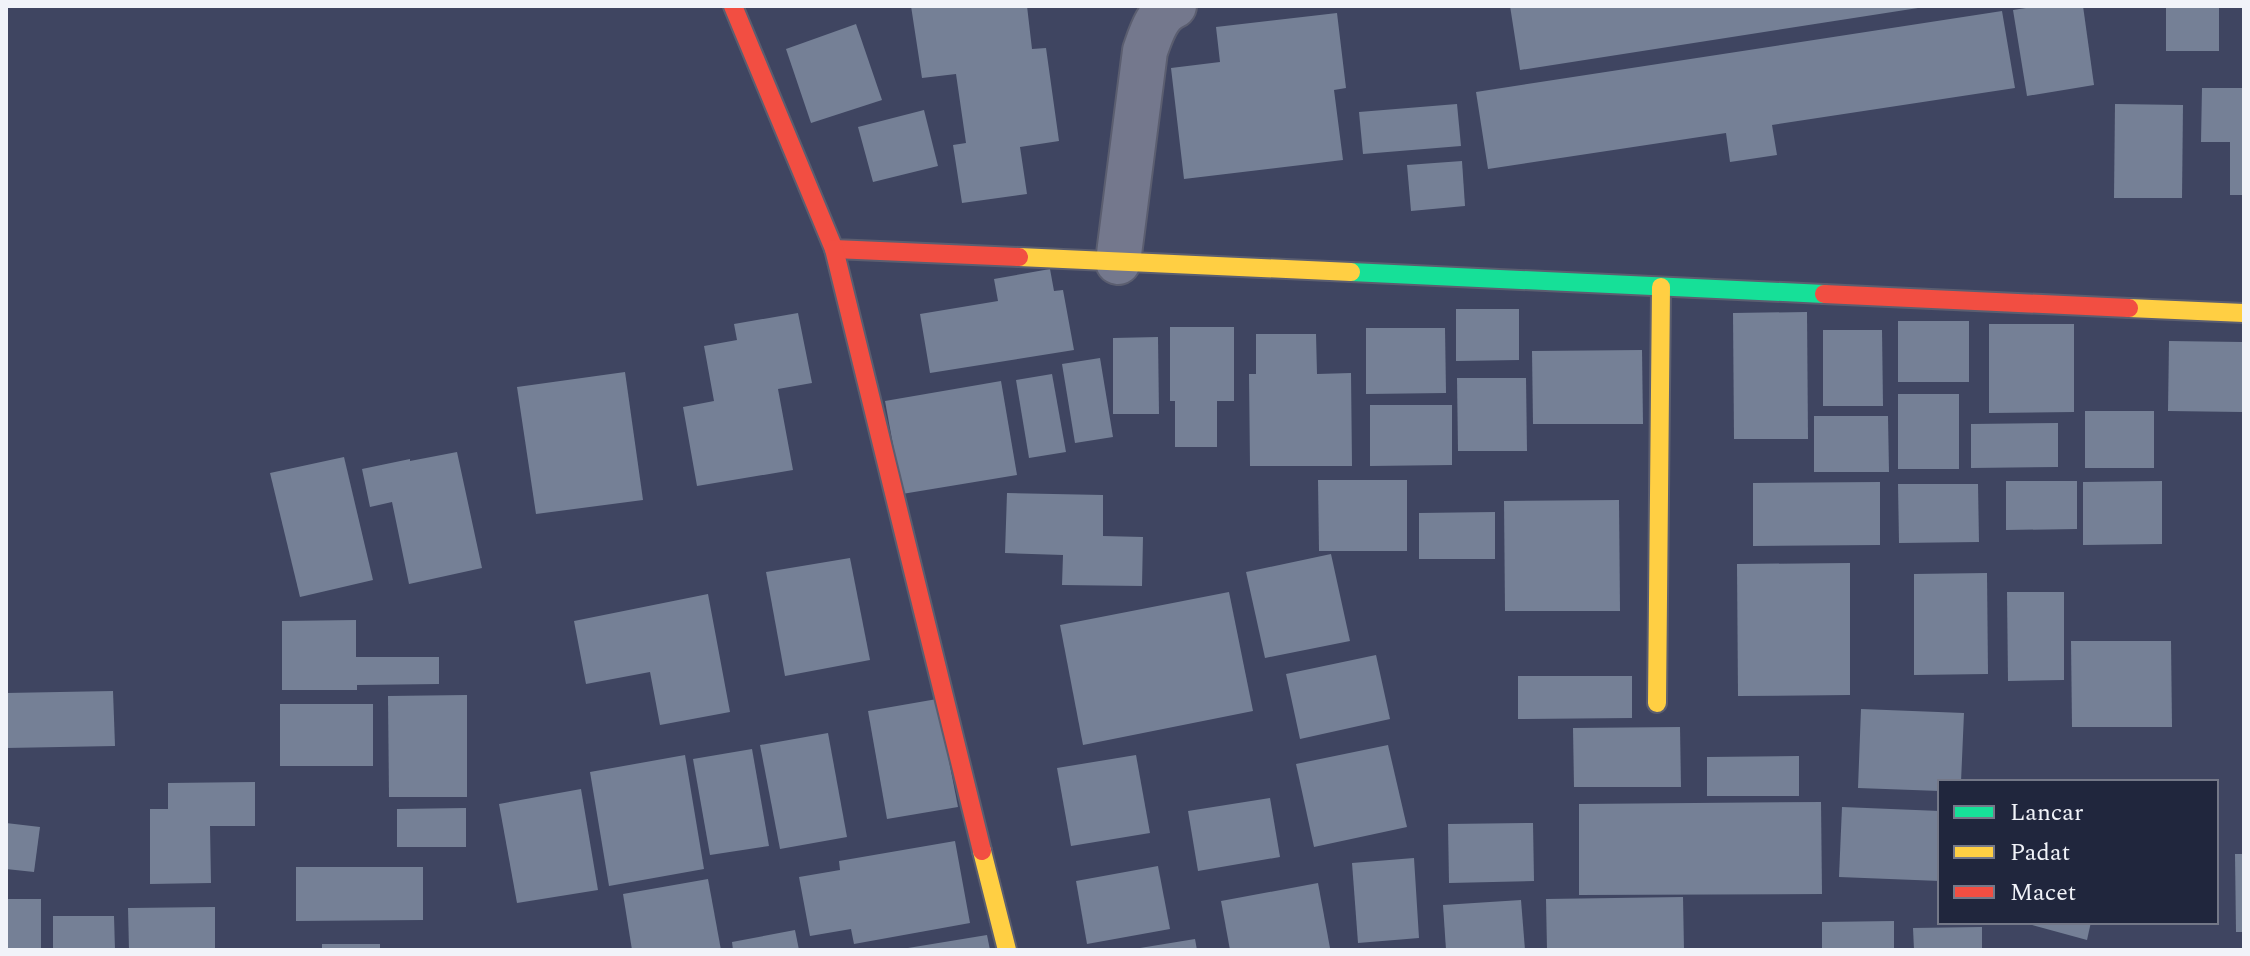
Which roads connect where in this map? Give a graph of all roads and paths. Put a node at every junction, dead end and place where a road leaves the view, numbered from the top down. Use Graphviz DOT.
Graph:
graph roads {
  1 [pos="733,6"];
  2 [pos="1174,6"];
  3 [pos="834,249"];
  4 [pos="1118,262"];
  5 [pos="1661,287"];
  6 [pos="2244,313"];
  7 [pos="1657,703"];
  8 [pos="1007,950"];
  1 -- 3 [label="street"];
  2 -- 4 [label="street"];
  3 -- 4 [label="street"];
  3 -- 8 [label="street"];
  4 -- 5 [label="street"];
  5 -- 6 [label="street"];
  5 -- 7 [label="street"];
}
